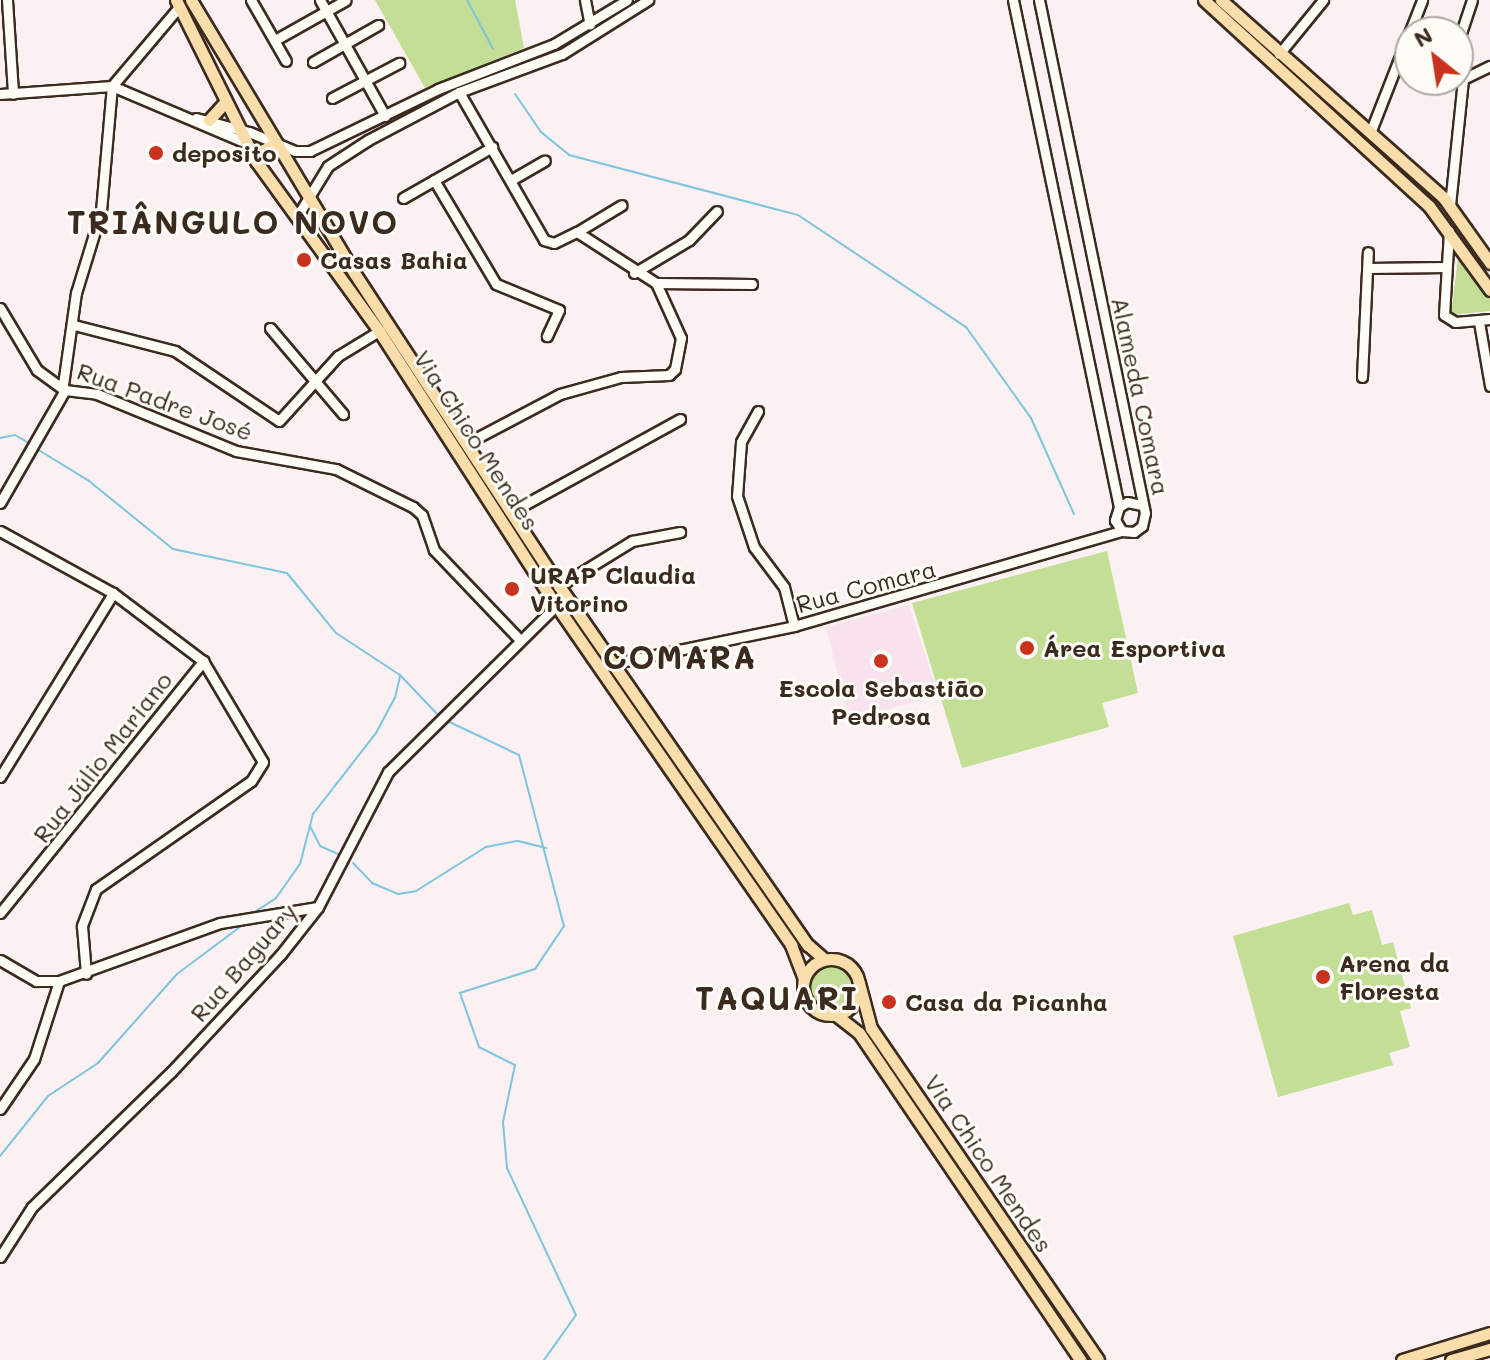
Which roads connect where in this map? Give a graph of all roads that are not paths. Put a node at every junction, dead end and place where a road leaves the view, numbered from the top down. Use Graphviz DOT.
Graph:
graph roads {
  1 [pos="7,0"];
  2 [pos="191,0"];
  3 [pos="251,0"];
  4 [pos="320,0"];
  5 [pos="346,0"];
  6 [pos="585,0"];
  7 [pos="648,0"];
  8 [pos="1013,0"];
  9 [pos="1039,0"];
  10 [pos="1204,0"];
  11 [pos="1221,0"];
  12 [pos="1323,0"];
  13 [pos="1422,0"];
  14 [pos="621,2"];
  15 [pos="177,4"];
  16 [pos="326,12"];
  17 [pos="378,25"];
  18 [pos="590,25"];
  19 [pos="275,40"];
  20 [pos="346,44"];
  21 [pos="1279,54"];
  22 [pos="286,61"];
  23 [pos="313,62"];
  24 [pos="399,63"];
  25 [pos="499,65"];
  26 [pos="504,77"];
  27 [pos="366,80"];
  28 [pos="112,86"];
  29 [pos="459,92"];
  30 [pos="0,94"];
  31 [pos="13,94"];
  32 [pos="1458,96"];
  33 [pos="332,98"];
  34 [pos="225,102"];
  35 [pos="385,116"];
  36 [pos="203,119"];
  37 [pos="237,128"];
  38 [pos="1370,133"];
  39 [pos="244,142"];
  40 [pos="275,144"];
  41 [pos="492,147"];
  42 [pos="252,156"];
  43 [pos="545,160"];
  44 [pos="434,180"];
  45 [pos="511,180"];
  46 [pos="403,198"];
  47 [pos="309,200"];
  48 [pos="622,205"];
  49 [pos="1450,205"];
  50 [pos="717,211"];
  51 [pos="298,215"];
  52 [pos="1449,227"];
  53 [pos="577,232"];
  54 [pos="1368,252"];
  55 [pos="1490,263"];
  56 [pos="1446,267"];
  57 [pos="1368,268"];
  58 [pos="634,273"];
  59 [pos="656,283"];
  60 [pos="752,284"];
  61 [pos="1490,290"];
  62 [pos="0,308"];
  63 [pos="1490,319"];
  64 [pos="1479,322"];
  65 [pos="74,325"];
  66 [pos="270,328"];
  67 [pos="379,331"];
  68 [pos="547,336"];
  69 [pos="1362,377"];
  70 [pos="315,379"];
  71 [pos="1490,386"];
  72 [pos="64,388"];
  73 [pos="758,411"];
  74 [pos="343,414"];
  75 [pos="680,419"];
  76 [pos="467,443"];
  77 [pos="4,490"];
  78 [pos="0,503"];
  79 [pos="1141,505"];
  80 [pos="1119,507"];
  81 [pos="511,512"];
  82 [pos="0,531"];
  83 [pos="1122,531"];
  84 [pos="680,532"];
  85 [pos="559,586"];
  86 [pos="113,593"];
  87 [pos="556,606"];
  88 [pos="794,626"];
  89 [pos="520,640"];
  90 [pos="203,661"];
  91 [pos="616,663"];
  92 [pos="0,777"];
  93 [pos="318,907"];
  94 [pos="0,913"];
  95 [pos="824,959"];
  96 [pos="0,960"];
  97 [pos="86,974"];
  98 [pos="804,979"];
  99 [pos="59,981"];
  100 [pos="859,983"];
  101 [pos="836,1015"];
  102 [pos="0,1109"];
  103 [pos="0,1257"];
  104 [pos="1490,1333"];
  105 [pos="1490,1349"];
  106 [pos="1080,1360"];
  107 [pos="1098,1360"];
  108 [pos="1402,1360"];
  109 [pos="1451,1360"];
  1 -- 31 [label="street"];
  2 -- 40 [label="main road, Via Chico Mendes"];
  3 -- 19 [label="street"];
  4 -- 16 [label="street"];
  5 -- 16 [label="street"];
  6 -- 18 [label="street"];
  7 -- 26 [label="street"];
  8 -- 80 [label="street, Alameda Comara"];
  9 -- 79 [label="street, Alameda Comara"];
  10 -- 52 [label="main road"];
  11 -- 21 [label="main road"];
  12 -- 21 [label="street"];
  13 -- 38 [label="street"];
  14 -- 18 [label="street"];
  15 -- 28 [label="street"];
  15 -- 34 [label="main road, Via Chico Mendes"];
  16 -- 19 [label="street"];
  16 -- 20 [label="street"];
  17 -- 20 [label="street"];
  18 -- 25 [label="street"];
  19 -- 22 [label="street"];
  20 -- 23 [label="street"];
  20 -- 27 [label="street"];
  21 -- 38 [label="main road"];
  24 -- 27 [label="street"];
  25 -- 26 [label="street"];
  25 -- 35 [label="street"];
  26 -- 29 [label="street"];
  27 -- 33 [label="street"];
  27 -- 35 [label="street"];
  28 -- 31 [label="street"];
  28 -- 36 [label="street"];
  28 -- 65 [label="street"];
  29 -- 41 [label="street"];
  29 -- 47 [label="street"];
  30 -- 31 [label="street"];
  32 -- 49 [label="street"];
  34 -- 36 [label="main road"];
  34 -- 37 [label="main road, Via Chico Mendes"];
  35 -- 40 [label="street"];
  36 -- 37 [label="street"];
  36 -- 39 [label="street"];
  37 -- 39 [label="main road, Via Chico Mendes"];
  37 -- 40 [label="street"];
  38 -- 49 [label="main road"];
  39 -- 42 [label="main road, Via Chico Mendes"];
  40 -- 42 [label="main road"];
  40 -- 47 [label="main road, Via Chico Mendes"];
  41 -- 44 [label="street"];
  41 -- 45 [label="street"];
  42 -- 51 [label="main road, Via Chico Mendes"];
  43 -- 45 [label="street"];
  44 -- 46 [label="street"];
  44 -- 68 [label="street"];
  45 -- 53 [label="street"];
  47 -- 51 [label="street"];
  47 -- 76 [label="main road, Via Chico Mendes"];
  48 -- 53 [label="street"];
  49 -- 55 [label="main road"];
  50 -- 58 [label="street"];
  51 -- 67 [label="main road, Via Chico Mendes"];
  52 -- 56 [label="street"];
  52 -- 61 [label="main road"];
  53 -- 58 [label="street"];
  54 -- 57 [label="street"];
  56 -- 57 [label="street"];
  56 -- 64 [label="street"];
  57 -- 69 [label="street"];
  58 -- 59 [label="street"];
  59 -- 60 [label="street"];
  59 -- 76 [label="street"];
  62 -- 72 [label="street, Rua Padre José"];
  63 -- 64 [label="street"];
  64 -- 71 [label="street"];
  65 -- 70 [label="street"];
  65 -- 72 [label="street"];
  66 -- 70 [label="street"];
  67 -- 70 [label="street"];
  67 -- 87 [label="main road, Via Chico Mendes"];
  70 -- 74 [label="street"];
  72 -- 77 [label="street"];
  72 -- 89 [label="street, Rua Padre José"];
  73 -- 88 [label="street"];
  75 -- 81 [label="street"];
  76 -- 81 [label="main road, Via Chico Mendes"];
  77 -- 78 [label="street"];
  79 -- 80 [label="street"];
  79 -- 83 [label="street, Alameda Comara"];
  80 -- 83 [label="street, Alameda Comara"];
  81 -- 85 [label="main road, Via Chico Mendes"];
  82 -- 86 [label="street"];
  83 -- 88 [label="street, Rua Comara"];
  84 -- 85 [label="street"];
  85 -- 91 [label="main road, Via Chico Mendes"];
  86 -- 90 [label="street"];
  86 -- 92 [label="street"];
  87 -- 89 [label="street, Rua Baguary"];
  87 -- 98 [label="main road, Via Chico Mendes"];
  88 -- 91 [label="street, Rua Comara"];
  89 -- 93 [label="street, Rua Baguary"];
  90 -- 94 [label="street, Rua Júlio Mariano"];
  90 -- 97 [label="street"];
  91 -- 95 [label="main road, Via Chico Mendes"];
  93 -- 97 [label="street"];
  93 -- 103 [label="street, Rua Baguary"];
  95 -- 98 [label="main road"];
  95 -- 100 [label="main road"];
  96 -- 99 [label="street"];
  97 -- 99 [label="street"];
  98 -- 101 [label="main road"];
  99 -- 102 [label="street"];
  100 -- 101 [label="main road"];
  100 -- 107 [label="main road, Via Chico Mendes"];
  101 -- 106 [label="main road, Via Chico Mendes"];
  104 -- 108 [label="main road"];
  105 -- 109 [label="main road"];
}
